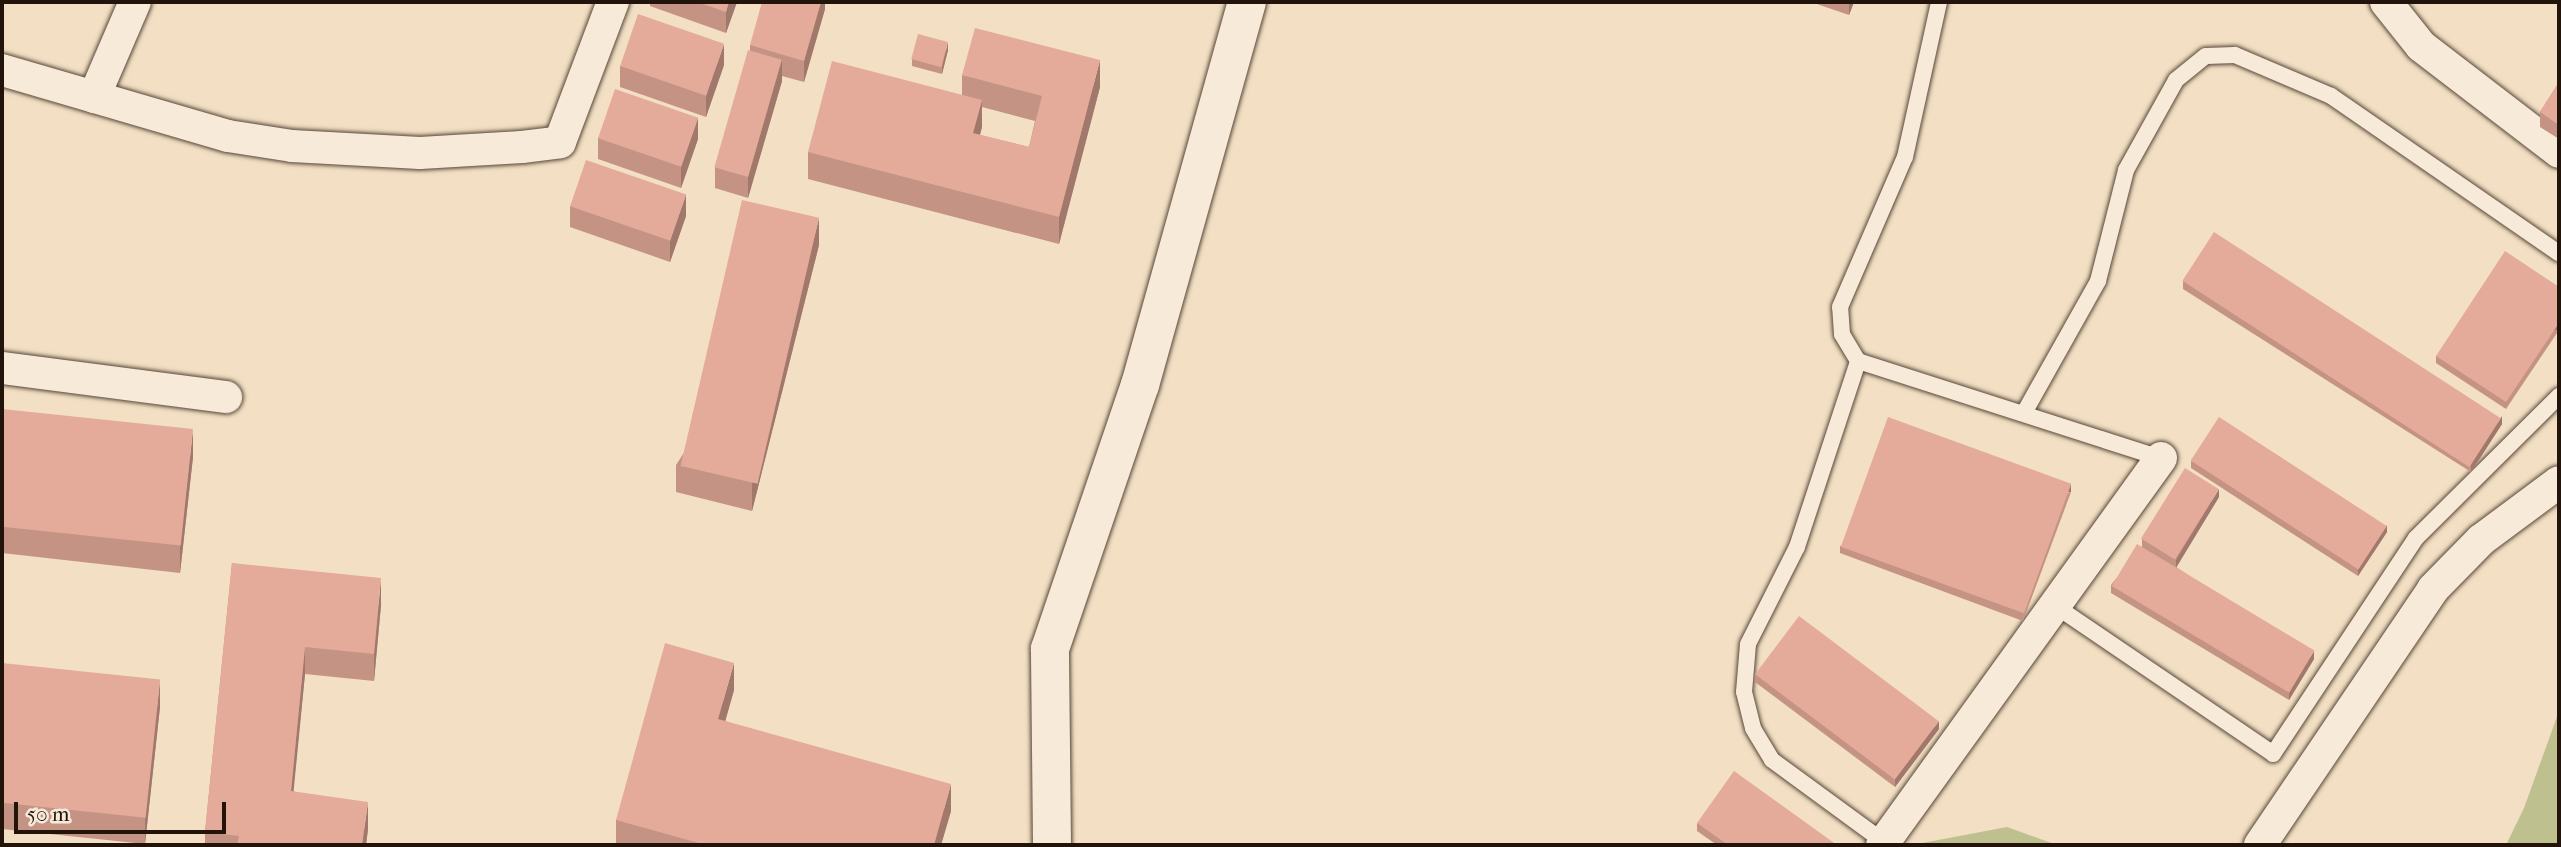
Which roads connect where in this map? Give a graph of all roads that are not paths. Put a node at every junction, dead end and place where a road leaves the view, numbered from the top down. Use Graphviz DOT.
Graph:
graph roads {
  1 [pos="135,2"];
  2 [pos="613,2"];
  3 [pos="1247,2"];
  4 [pos="1939,2"];
  5 [pos="2386,2"];
  6 [pos="2,70"];
  7 [pos="94,97"];
  8 [pos="2559,152"];
  9 [pos="2559,253"];
  10 [pos="1858,361"];
  11 [pos="2,368"];
  12 [pos="2559,396"];
  13 [pos="226,397"];
  14 [pos="2024,414"];
  15 [pos="2161,458"];
  16 [pos="2559,482"];
  17 [pos="2057,607"];
  18 [pos="1883,844"];
  19 [pos="1052,845"];
  20 [pos="2260,845"];
  1 -- 7 [label="street"];
  2 -- 7 [label="street"];
  3 -- 19 [label="street"];
  4 -- 10 [label="lane"];
  5 -- 8 [label="street"];
  6 -- 7 [label="street"];
  9 -- 14 [label="lane"];
  10 -- 14 [label="lane"];
  10 -- 18 [label="lane"];
  11 -- 13 [label="street"];
  12 -- 17 [label="lane"];
  14 -- 15 [label="lane"];
  15 -- 17 [label="street"];
  16 -- 20 [label="street"];
  17 -- 18 [label="street"];
}
